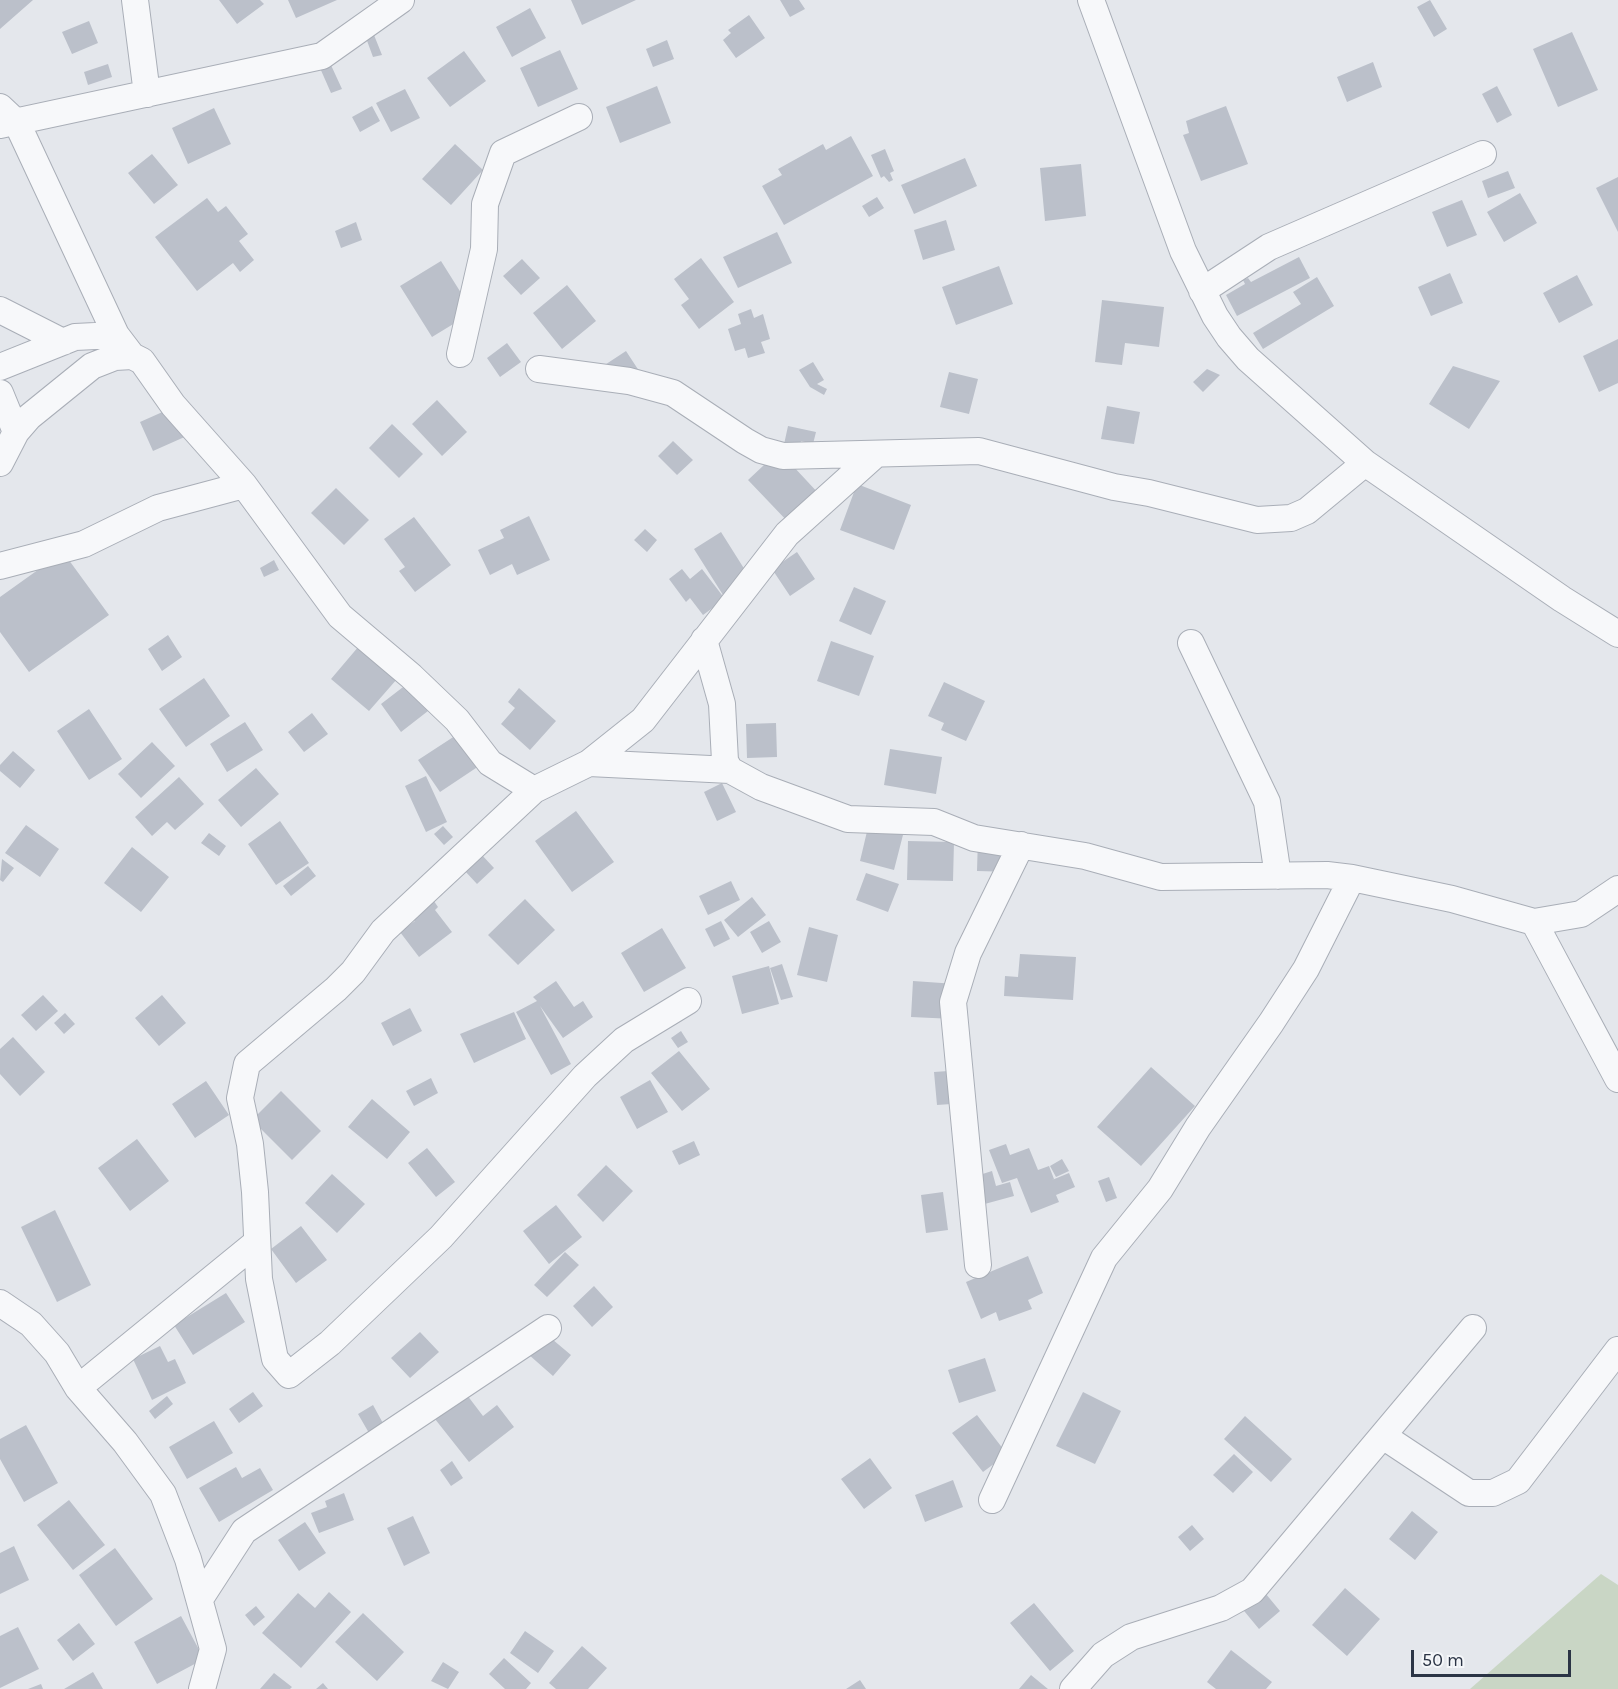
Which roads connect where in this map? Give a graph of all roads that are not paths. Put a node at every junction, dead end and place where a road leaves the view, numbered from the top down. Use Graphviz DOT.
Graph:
graph roads {
  1 [pos="135,0"];
  2 [pos="401,0"];
  3 [pos="1091,0"];
  4 [pos="147,94"];
  5 [pos="579,117"];
  6 [pos="6,118"];
  7 [pos="1483,154"];
  8 [pos="1202,291"];
  9 [pos="0,310"];
  10 [pos="116,335"];
  11 [pos="63,342"];
  12 [pos="460,354"];
  13 [pos="132,356"];
  14 [pos="0,367"];
  15 [pos="539,369"];
  16 [pos="0,393"];
  17 [pos="16,432"];
  18 [pos="876,454"];
  19 [pos="0,463"];
  20 [pos="1365,463"];
  21 [pos="244,485"];
  22 [pos="0,566"];
  23 [pos="1618,634"];
  24 [pos="704,640"];
  25 [pos="1191,643"];
  26 [pos="589,763"];
  27 [pos="730,771"];
  28 [pos="534,790"];
  29 [pos="1021,845"];
  30 [pos="1278,876"];
  31 [pos="1352,878"];
  32 [pos="1618,889"];
  33 [pos="1534,922"];
  34 [pos="688,1001"];
  35 [pos="1618,1079"];
  36 [pos="257,1242"];
  37 [pos="978,1265"];
  38 [pos="0,1303"];
  39 [pos="548,1328"];
  40 [pos="1473,1328"];
  41 [pos="1618,1350"];
  42 [pos="78,1388"];
  43 [pos="1383,1436"];
  44 [pos="992,1500"];
  45 [pos="200,1599"];
  46 [pos="202,1689"];
  47 [pos="1073,1689"];
  1 -- 4 [label="street"];
  2 -- 4 [label="street"];
  3 -- 8 [label="street"];
  4 -- 6 [label="street"];
  5 -- 12 [label="street"];
  6 -- 10 [label="street"];
  7 -- 8 [label="street"];
  8 -- 20 [label="street"];
  9 -- 11 [label="street"];
  10 -- 11 [label="street"];
  10 -- 13 [label="street"];
  11 -- 14 [label="street"];
  13 -- 17 [label="street"];
  13 -- 21 [label="street"];
  15 -- 18 [label="street"];
  16 -- 17 [label="street"];
  17 -- 19 [label="street"];
  18 -- 20 [label="street"];
  18 -- 24 [label="street"];
  20 -- 23 [label="street"];
  21 -- 22 [label="street"];
  21 -- 28 [label="street"];
  24 -- 26 [label="street"];
  24 -- 27 [label="street"];
  25 -- 30 [label="street"];
  26 -- 27 [label="street"];
  26 -- 28 [label="street"];
  27 -- 29 [label="street"];
  28 -- 36 [label="street"];
  29 -- 30 [label="street"];
  29 -- 37 [label="street"];
  30 -- 31 [label="street"];
  31 -- 33 [label="street"];
  31 -- 44 [label="street"];
  32 -- 33 [label="street"];
  33 -- 35 [label="street"];
  34 -- 36 [label="street"];
  36 -- 42 [label="street"];
  38 -- 42 [label="street"];
  39 -- 45 [label="street"];
  40 -- 43 [label="street"];
  41 -- 43 [label="street"];
  42 -- 45 [label="street"];
  43 -- 47 [label="street"];
  45 -- 46 [label="street"];
}
